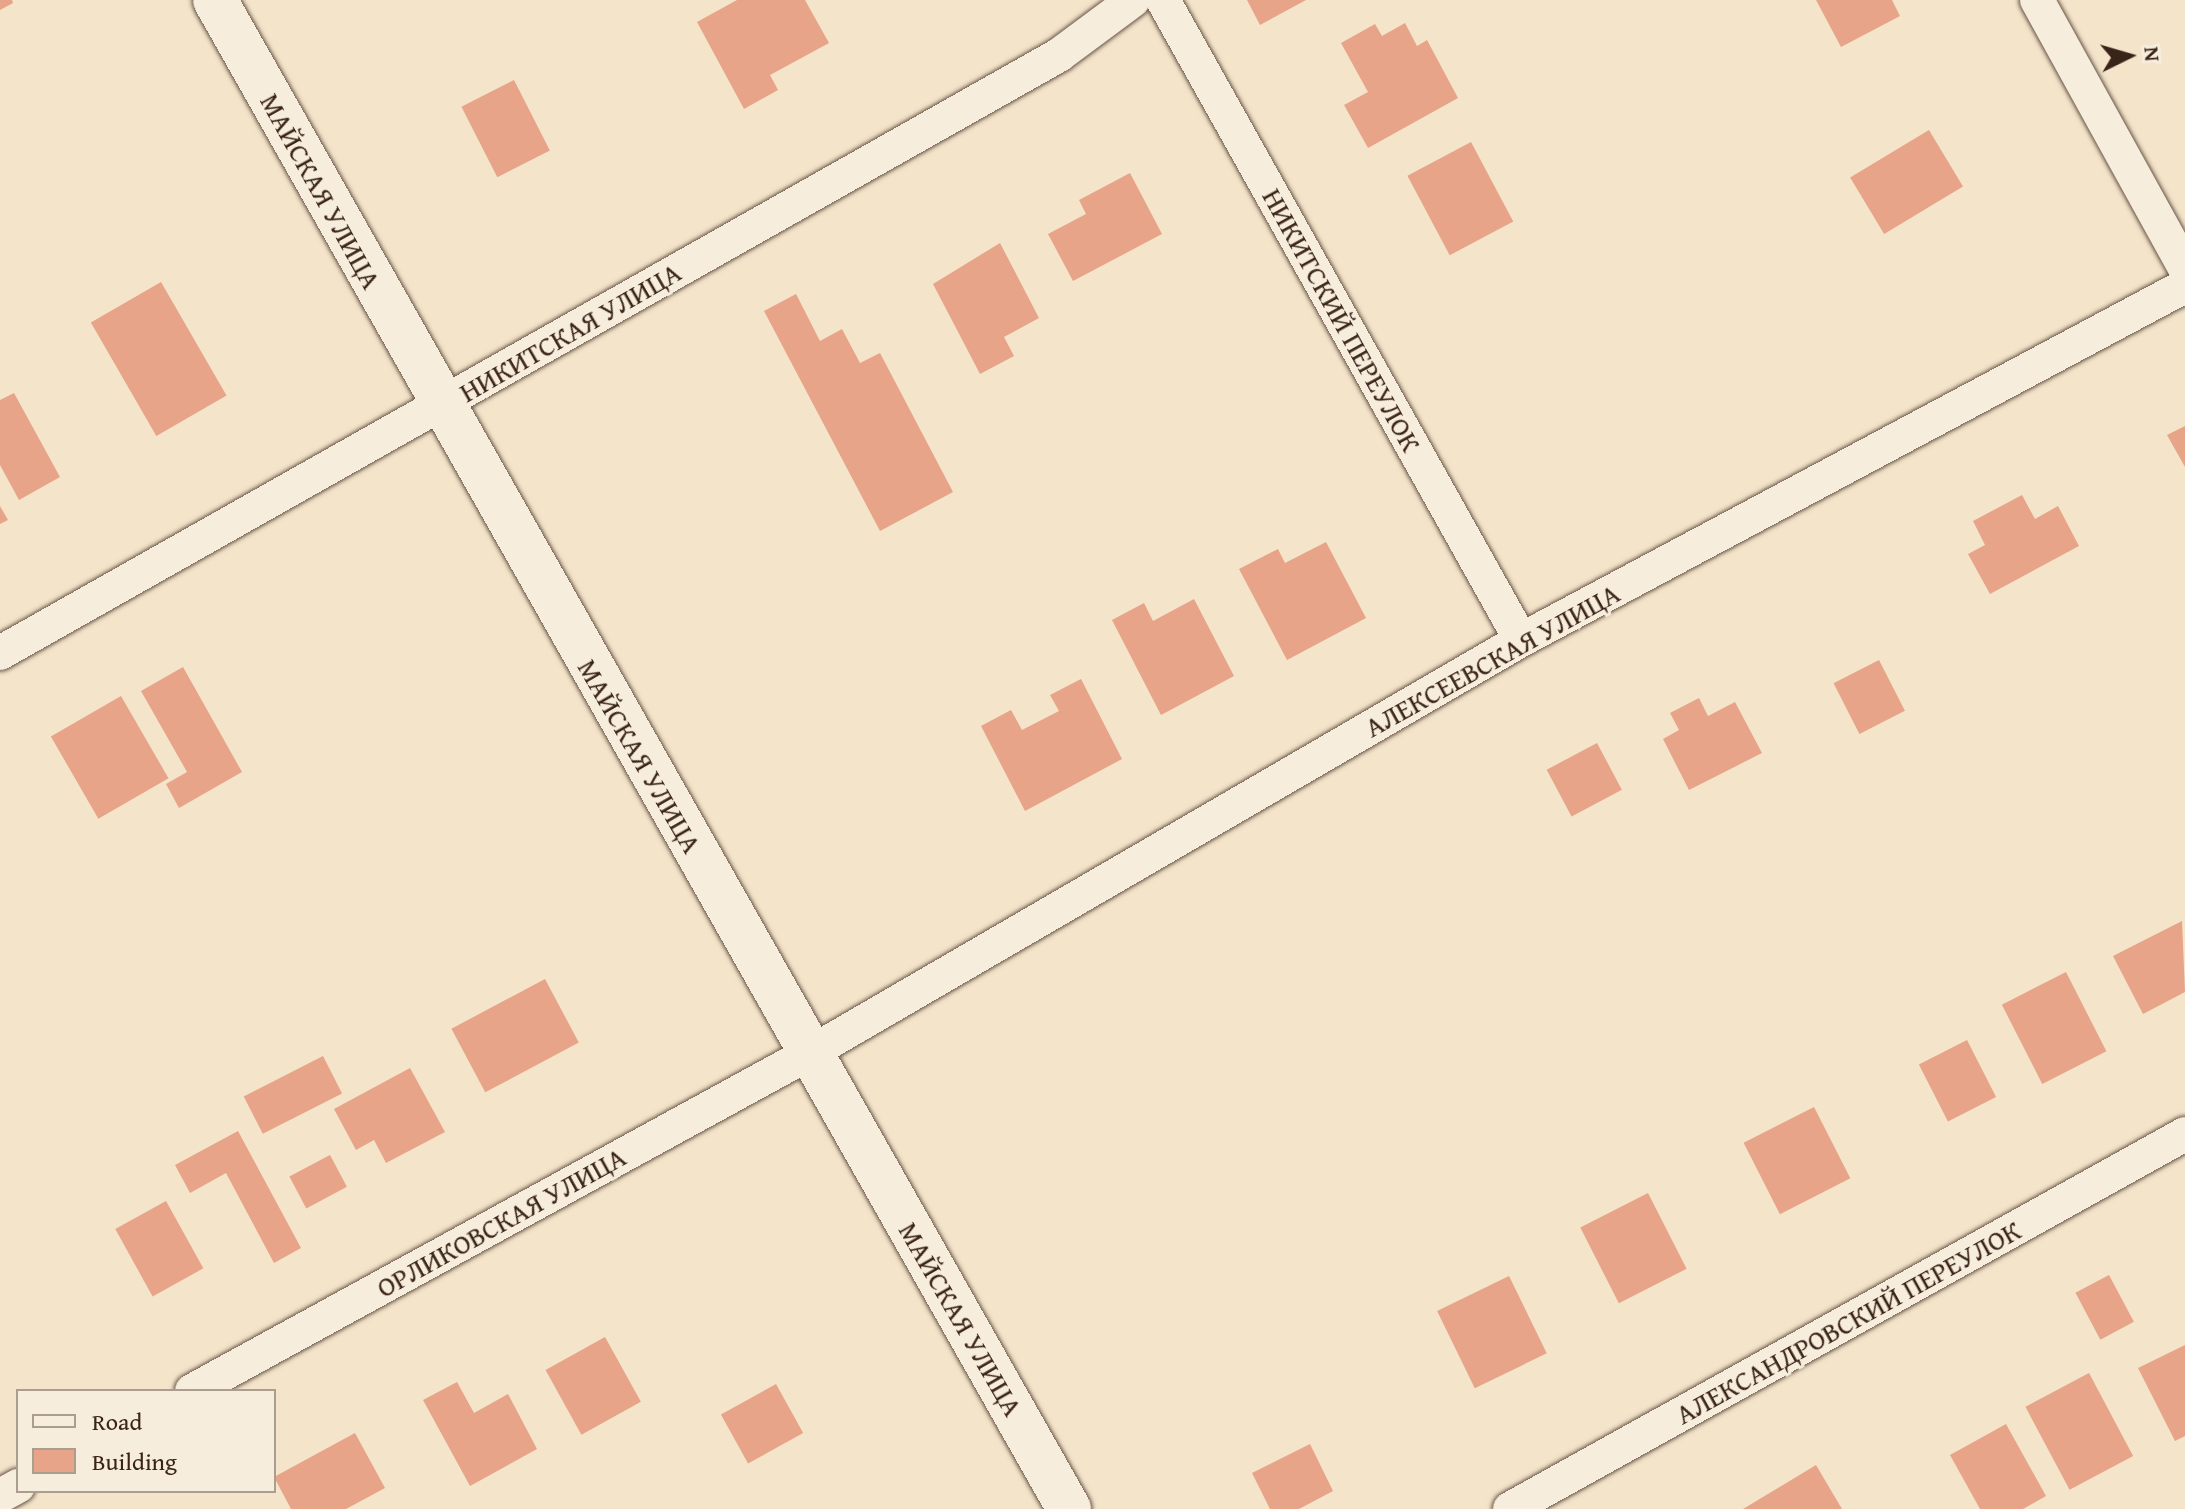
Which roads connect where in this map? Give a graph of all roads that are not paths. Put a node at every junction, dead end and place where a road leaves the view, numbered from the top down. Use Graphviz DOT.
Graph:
graph roads {
  1 [pos="215,0"];
  2 [pos="1133,0"];
  3 [pos="1163,0"];
  4 [pos="2037,0"];
  5 [pos="2185,268"];
  6 [pos="2185,286"];
  7 [pos="441,406"];
  8 [pos="1521,640"];
  9 [pos="0,653"];
  10 [pos="810,1053"];
  11 [pos="2185,1134"];
  12 [pos="196,1389"];
  13 [pos="1069,1509"];
  14 [pos="1510,1509"];
  1 -- 7 [label="street, МАЙСКАЯ УЛИЦА"];
  2 -- 7 [label="street, НИКИТСКАЯ УЛИЦА"];
  3 -- 8 [label="street, НИКИТСКИЙ ПЕРЕУЛОК"];
  4 -- 5 [label="street"];
  6 -- 8 [label="street, АЛЕКСЕЕВСКАЯ УЛИЦА"];
  7 -- 9 [label="street, НИКИТСКАЯ УЛИЦА"];
  7 -- 10 [label="street, МАЙСКАЯ УЛИЦА"];
  8 -- 10 [label="street, АЛЕКСЕЕВСКАЯ УЛИЦА"];
  10 -- 12 [label="street, ОРЛИКОВСКАЯ УЛИЦА"];
  10 -- 13 [label="street, МАЙСКАЯ УЛИЦА"];
  11 -- 14 [label="street, АЛЕКСАНДРОВСКИЙ ПЕРЕУЛОК"];
}
